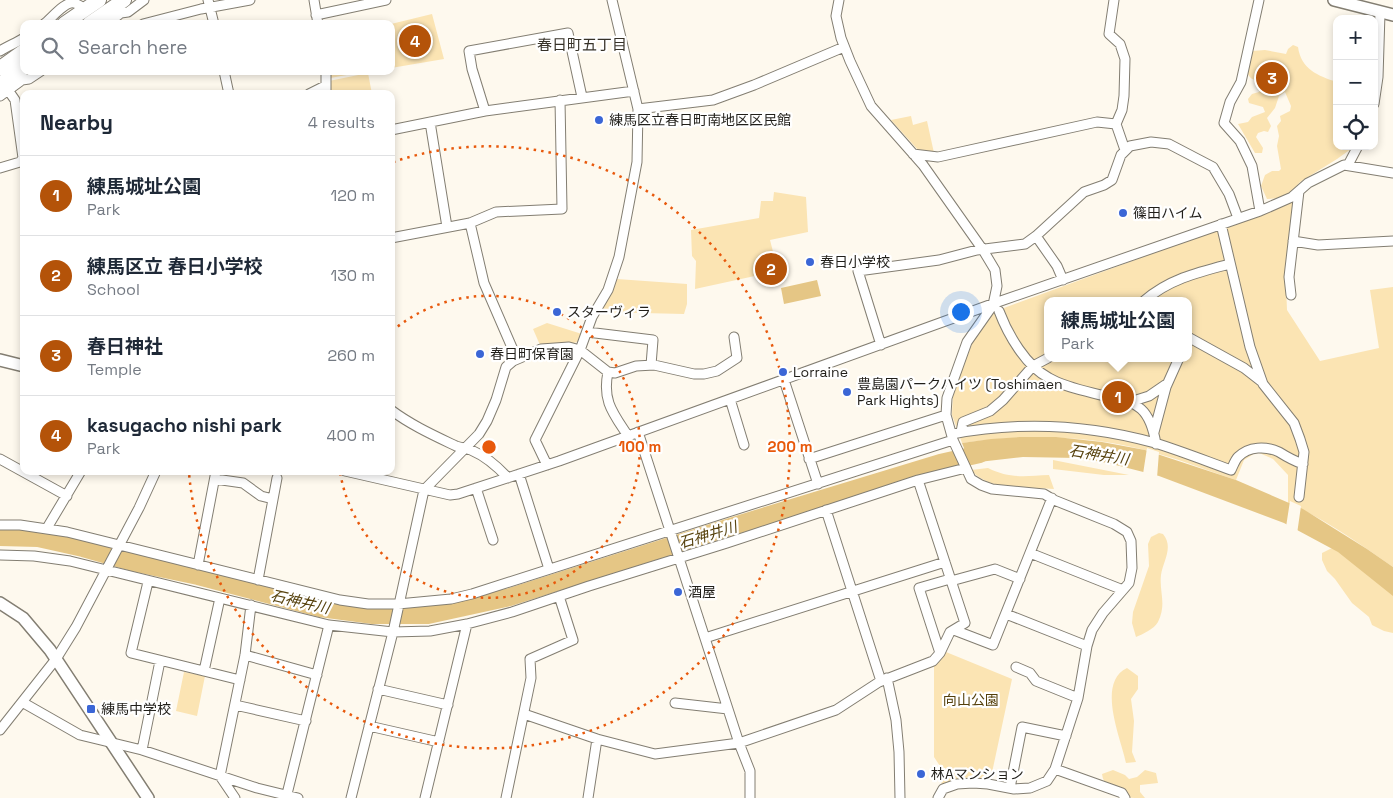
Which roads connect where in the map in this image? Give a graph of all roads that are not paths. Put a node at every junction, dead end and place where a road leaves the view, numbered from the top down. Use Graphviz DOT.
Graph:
graph roads {
  1 [pos="99,0"];
  2 [pos="124,0"];
  3 [pos="144,0"];
  4 [pos="250,0"];
  5 [pos="314,0"];
  6 [pos="386,0"];
  7 [pos="612,0"];
  8 [pos="839,0"];
  9 [pos="1114,0"];
  10 [pos="1260,0"];
  11 [pos="1334,0"];
  12 [pos="359,3"];
  13 [pos="60,4"];
  14 [pos="209,4"];
  15 [pos="86,9"];
  16 [pos="1380,13"];
  17 [pos="1393,15"];
  18 [pos="317,19"];
  19 [pos="50,20"];
  20 [pos="70,20"];
  21 [pos="95,20"];
  22 [pos="113,20"];
  23 [pos="156,20"];
  24 [pos="213,20"];
  25 [pos="20,41"];
  26 [pos="844,47"];
  27 [pos="0,51"];
  28 [pos="20,54"];
  29 [pos="0,68"];
  30 [pos="20,72"];
  31 [pos="36,75"];
  32 [pos="225,75"];
  33 [pos="326,75"];
  34 [pos="1378,77"];
  35 [pos="4,87"];
  36 [pos="228,90"];
  37 [pos="325,90"];
  38 [pos="634,91"];
  39 [pos="0,96"];
  40 [pos="582,97"];
  41 [pos="560,100"];
  42 [pos="638,109"];
  43 [pos="486,111"];
  44 [pos="430,122"];
  45 [pos="1116,124"];
  46 [pos="395,129"];
  47 [pos="20,141"];
  48 [pos="1125,150"];
  49 [pos="1356,150"];
  50 [pos="914,154"];
  51 [pos="20,162"];
  52 [pos="1348,165"];
  53 [pos="0,168"];
  54 [pos="1393,173"];
  55 [pos="1299,191"];
  56 [pos="1260,211"];
  57 [pos="1238,218"];
  58 [pos="470,223"];
  59 [pos="1221,224"];
  60 [pos="447,227"];
  61 [pos="1036,236"];
  62 [pos="395,237"];
  63 [pos="1294,241"];
  64 [pos="1393,241"];
  65 [pos="983,250"];
  66 [pos="1230,264"];
  67 [pos="1063,280"];
  68 [pos="1291,295"];
  69 [pos="1148,297"];
  70 [pos="996,308"];
  71 [pos="587,332"];
  72 [pos="734,337"];
  73 [pos="1192,341"];
  74 [pos="881,345"];
  75 [pos="580,350"];
  76 [pos="517,359"];
  77 [pos="0,360"];
  78 [pos="1044,360"];
  79 [pos="1177,362"];
  80 [pos="20,365"];
  81 [pos="651,366"];
  82 [pos="1033,366"];
  83 [pos="608,372"];
  84 [pos="784,380"];
  85 [pos="1168,382"];
  86 [pos="1262,382"];
  87 [pos="730,399"];
  88 [pos="1130,402"];
  89 [pos="395,413"];
  90 [pos="946,416"];
  91 [pos="638,432"];
  92 [pos="961,432"];
  93 [pos="1154,432"];
  94 [pos="628,436"];
  95 [pos="953,437"];
  96 [pos="1156,444"];
  97 [pos="744,445"];
  98 [pos="464,448"];
  99 [pos="0,459"];
  100 [pos="809,459"];
  101 [pos="1303,464"];
  102 [pos="547,465"];
  103 [pos="966,468"];
  104 [pos="20,470"];
  105 [pos="519,474"];
  106 [pos="28,475"];
  107 [pos="79,475"];
  108 [pos="154,475"];
  109 [pos="216,475"];
  110 [pos="370,475"];
  111 [pos="277,478"];
  112 [pos="508,478"];
  113 [pos="918,480"];
  114 [pos="818,484"];
  115 [pos="476,488"];
  116 [pos="424,490"];
  117 [pos="67,496"];
  118 [pos="1299,497"];
  119 [pos="1052,498"];
  120 [pos="273,499"];
  121 [pos="826,510"];
  122 [pos="0,525"];
  123 [pos="47,528"];
  124 [pos="671,531"];
  125 [pos="493,540"];
  126 [pos="119,546"];
  127 [pos="1030,553"];
  128 [pos="0,555"];
  129 [pos="679,559"];
  130 [pos="945,562"];
  131 [pos="198,565"];
  132 [pos="107,569"];
  133 [pos="549,569"];
  134 [pos="1020,579"];
  135 [pos="258,580"];
  136 [pos="950,580"];
  137 [pos="148,582"];
  138 [pos="1123,590"];
  139 [pos="852,591"];
  140 [pos="559,596"];
  141 [pos="220,598"];
  142 [pos="0,603"];
  143 [pos="398,604"];
  144 [pos="251,605"];
  145 [pos="1006,614"];
  146 [pos="467,624"];
  147 [pos="329,626"];
  148 [pos="954,630"];
  149 [pos="393,632"];
  150 [pos="705,638"];
  151 [pos="1088,646"];
  152 [pos="940,653"];
  153 [pos="245,655"];
  154 [pos="56,659"];
  155 [pos="160,661"];
  156 [pos="1016,667"];
  157 [pos="204,671"];
  158 [pos="317,675"];
  159 [pos="240,680"];
  160 [pos="884,680"];
  161 [pos="378,689"];
  162 [pos="1078,698"];
  163 [pos="22,702"];
  164 [pos="675,704"];
  165 [pos="235,705"];
  166 [pos="448,705"];
  167 [pos="728,709"];
  168 [pos="524,714"];
  169 [pos="306,721"];
  170 [pos="369,726"];
  171 [pos="0,730"];
  172 [pos="1066,736"];
  173 [pos="597,740"];
  174 [pos="110,742"];
  175 [pos="439,742"];
  176 [pos="739,743"];
  177 [pos="142,750"];
  178 [pos="1055,769"];
  179 [pos="220,776"];
  180 [pos="1010,788"];
  181 [pos="286,796"];
  182 [pos="148,798"];
  183 [pos="235,798"];
  184 [pos="298,798"];
  185 [pos="351,798"];
  186 [pos="425,798"];
  187 [pos="506,798"];
  188 [pos="588,798"];
  189 [pos="750,798"];
  190 [pos="900,798"];
  191 [pos="938,798"];
  192 [pos="1125,798"];
  1 -- 15 [label="main road"];
  2 -- 21 [label="main road"];
  3 -- 22 [label="street"];
  4 -- 14 [label="street"];
  5 -- 18 [label="street"];
  6 -- 12 [label="street"];
  7 -- 38 [label="street"];
  8 -- 26 [label="street"];
  9 -- 45 [label="street"];
  10 -- 56 [label="street"];
  11 -- 16 [label="street"];
  12 -- 18 [label="street"];
  13 -- 15 [label="street"];
  13 -- 19 [label="street"];
  14 -- 23 [label="street"];
  14 -- 24 [label="street"];
  15 -- 20 [label="main road"];
  16 -- 17 [label="street"];
  16 -- 34 [label="street"];
  25 -- 27 [label="street"];
  26 -- 42 [label="street"];
  26 -- 50 [label="street"];
  28 -- 29 [label="main road"];
  30 -- 35 [label="main road"];
  31 -- 35 [label="street"];
  32 -- 36 [label="street"];
  33 -- 37 [label="street"];
  35 -- 39 [label="street"];
  35 -- 47 [label="street"];
  38 -- 40 [label="street"];
  38 -- 42 [label="street"];
  40 -- 41 [label="street"];
  40 -- 43 [label="street"];
  41 -- 43 [label="street"];
  41 -- 58 [label="street"];
  42 -- 71 [label="street"];
  43 -- 44 [label="street"];
  44 -- 46 [label="street"];
  44 -- 60 [label="street"];
  45 -- 48 [label="street"];
  45 -- 50 [label="street"];
  48 -- 57 [label="street"];
  48 -- 61 [label="street"];
  49 -- 52 [label="street"];
  50 -- 65 [label="street"];
  51 -- 53 [label="street"];
  52 -- 54 [label="street"];
  52 -- 55 [label="street"];
  55 -- 56 [label="street"];
  55 -- 63 [label="street"];
  56 -- 57 [label="street"];
  57 -- 59 [label="street"];
  58 -- 60 [label="street"];
  58 -- 76 [label="street"];
  59 -- 66 [label="street"];
  59 -- 67 [label="street"];
  60 -- 62 [label="street"];
  61 -- 65 [label="street"];
  61 -- 67 [label="street"];
  63 -- 64 [label="street"];
  63 -- 68 [label="street"];
  65 -- 70 [label="street"];
  65 -- 74 [label="street"];
  66 -- 69 [label="street"];
  66 -- 86 [label="street"];
  67 -- 70 [label="street"];
  70 -- 74 [label="street"];
  70 -- 82 [label="street"];
  70 -- 90 [label="street"];
  71 -- 75 [label="street"];
  71 -- 81 [label="street"];
  72 -- 81 [label="street"];
  73 -- 86 [label="street"];
  74 -- 84 [label="street"];
  75 -- 76 [label="street"];
  75 -- 83 [label="street"];
  75 -- 102 [label="street"];
  76 -- 98 [label="street"];
  77 -- 80 [label="street"];
  78 -- 82 [label="street"];
  79 -- 85 [label="street"];
  81 -- 83 [label="street"];
  82 -- 88 [label="street"];
  82 -- 92 [label="street"];
  83 -- 94 [label="street"];
  84 -- 87 [label="street"];
  84 -- 100 [label="street"];
  85 -- 88 [label="street"];
  85 -- 93 [label="street"];
  86 -- 101 [label="street"];
  87 -- 91 [label="street"];
  87 -- 97 [label="street"];
  88 -- 93 [label="street"];
  89 -- 98 [label="street"];
  90 -- 95 [label="street"];
  90 -- 100 [label="street"];
  91 -- 94 [label="street"];
  91 -- 124 [label="street"];
  92 -- 95 [label="street"];
  92 -- 96 [label="street"];
  93 -- 96 [label="street"];
  94 -- 102 [label="street"];
  95 -- 103 [label="street"];
  95 -- 114 [label="street"];
  96 -- 101 [label="street"];
  98 -- 112 [label="street"];
  98 -- 116 [label="street"];
  99 -- 104 [label="street"];
  100 -- 114 [label="street"];
  101 -- 118 [label="street"];
  102 -- 105 [label="street"];
  103 -- 113 [label="street"];
  103 -- 119 [label="street"];
  105 -- 112 [label="street"];
  105 -- 133 [label="street"];
  106 -- 117 [label="street"];
  107 -- 117 [label="street"];
  108 -- 126 [label="street"];
  109 -- 120 [label="street"];
  109 -- 131 [label="street"];
  110 -- 116 [label="street"];
  111 -- 120 [label="street"];
  112 -- 115 [label="street"];
  113 -- 121 [label="street"];
  113 -- 130 [label="street"];
  114 -- 124 [label="street"];
  115 -- 116 [label="street"];
  115 -- 125 [label="street"];
  116 -- 143 [label="street"];
  117 -- 123 [label="street"];
  119 -- 127 [label="street"];
  119 -- 138 [label="street"];
  120 -- 135 [label="street"];
  121 -- 129 [label="street"];
  121 -- 139 [label="street"];
  122 -- 123 [label="street"];
  123 -- 126 [label="street"];
  124 -- 129 [label="street"];
  124 -- 133 [label="street"];
  126 -- 131 [label="street"];
  126 -- 132 [label="street"];
  127 -- 134 [label="street"];
  127 -- 138 [label="street"];
  128 -- 132 [label="street"];
  129 -- 140 [label="street"];
  129 -- 150 [label="street"];
  130 -- 136 [label="street"];
  130 -- 139 [label="street"];
  131 -- 135 [label="street"];
  132 -- 137 [label="street"];
  132 -- 154 [label="street"];
  133 -- 143 [label="street"];
  134 -- 136 [label="street"];
  134 -- 145 [label="street"];
  135 -- 143 [label="street"];
  136 -- 148 [label="street"];
  136 -- 152 [label="street"];
  137 -- 141 [label="street"];
  137 -- 155 [label="street"];
  138 -- 151 [label="street"];
  139 -- 150 [label="street"];
  139 -- 160 [label="street"];
  140 -- 146 [label="street"];
  140 -- 168 [label="street"];
  141 -- 144 [label="street"];
  141 -- 157 [label="street"];
  142 -- 154 [label="street"];
  143 -- 149 [label="street"];
  144 -- 147 [label="street"];
  144 -- 153 [label="street"];
  145 -- 148 [label="street"];
  145 -- 151 [label="street"];
  146 -- 149 [label="street"];
  146 -- 166 [label="street"];
  147 -- 149 [label="street"];
  147 -- 158 [label="street"];
  148 -- 152 [label="street"];
  149 -- 161 [label="street"];
  150 -- 167 [label="street"];
  151 -- 162 [label="street"];
  152 -- 160 [label="street"];
  153 -- 158 [label="street"];
  153 -- 159 [label="street"];
  154 -- 163 [label="street"];
  154 -- 174 [label="street"];
  155 -- 157 [label="street"];
  155 -- 177 [label="street"];
  156 -- 162 [label="street"];
  157 -- 159 [label="street"];
  158 -- 169 [label="street"];
  159 -- 165 [label="street"];
  160 -- 176 [label="street"];
  160 -- 190 [label="street"];
  161 -- 166 [label="street"];
  161 -- 170 [label="street"];
  162 -- 172 [label="street"];
  163 -- 171 [label="street"];
  163 -- 174 [label="street"];
  164 -- 167 [label="street"];
  165 -- 169 [label="street"];
  165 -- 179 [label="street"];
  166 -- 175 [label="street"];
  167 -- 176 [label="street"];
  168 -- 173 [label="street"];
  168 -- 187 [label="street"];
  169 -- 181 [label="street"];
  170 -- 175 [label="street"];
  170 -- 185 [label="street"];
  172 -- 178 [label="street"];
  172 -- 180 [label="street"];
  173 -- 176 [label="street"];
  173 -- 188 [label="street"];
  174 -- 177 [label="street"];
  174 -- 182 [label="street"];
  175 -- 186 [label="street"];
  176 -- 189 [label="street"];
  177 -- 179 [label="street"];
  178 -- 180 [label="street"];
  178 -- 192 [label="street"];
  179 -- 181 [label="street"];
  179 -- 183 [label="street"];
  180 -- 191 [label="street"];
  181 -- 184 [label="street"];
}
